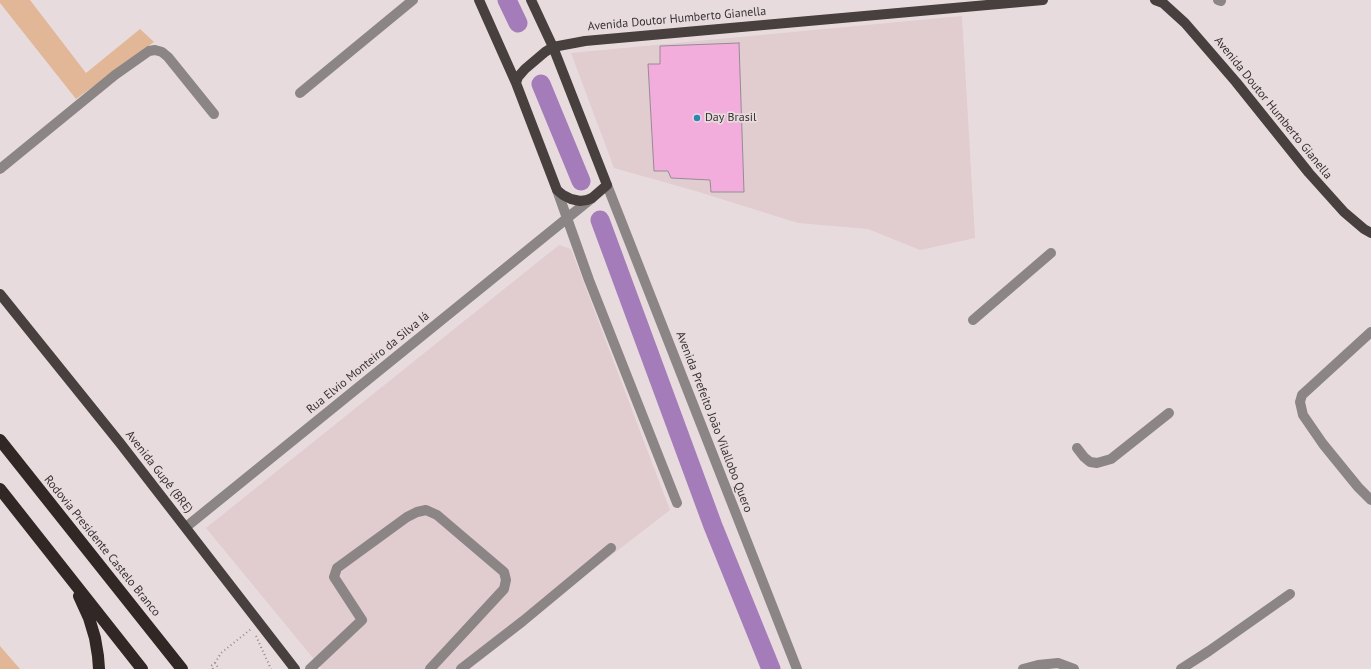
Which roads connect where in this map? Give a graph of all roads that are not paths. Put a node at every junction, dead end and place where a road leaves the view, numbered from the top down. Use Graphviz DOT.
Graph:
graph roads {
  1 [pos="412,0"];
  2 [pos="479,0"];
  3 [pos="531,0"];
  4 [pos="1042,0"];
  5 [pos="1155,0"];
  6 [pos="553,47"];
  7 [pos="516,83"];
  8 [pos="300,93"];
  9 [pos="214,114"];
  10 [pos="0,169"];
  11 [pos="607,185"];
  12 [pos="557,190"];
  13 [pos="592,198"];
  14 [pos="567,219"];
  15 [pos="1371,232"];
  16 [pos="1051,253"];
  17 [pos="0,294"];
  18 [pos="973,320"];
  19 [pos="1371,332"];
  20 [pos="1169,413"];
  21 [pos="0,440"];
  22 [pos="1077,448"];
  23 [pos="0,489"];
  24 [pos="1371,500"];
  25 [pos="677,503"];
  26 [pos="186,527"];
  27 [pos="611,548"];
  28 [pos="71,579"];
  29 [pos="1290,594"];
  30 [pos="99,669"];
  31 [pos="142,669"];
  32 [pos="182,669"];
  33 [pos="295,669"];
  34 [pos="310,669"];
  35 [pos="430,669"];
  36 [pos="461,669"];
  37 [pos="797,669"];
  38 [pos="1023,669"];
  39 [pos="1074,669"];
  40 [pos="1181,669"];
  1 -- 8 [label="street"];
  2 -- 7 [label="main road"];
  3 -- 6 [label="main road, Avenida Prefeito João Vilallobo Quero"];
  4 -- 6 [label="main road, Avenida Doutor Humberto Gianella"];
  5 -- 15 [label="main road, Avenida Doutor Humberto Gianella"];
  6 -- 7 [label="main road"];
  6 -- 11 [label="main road, Avenida Prefeito João Vilallobo Quero"];
  7 -- 12 [label="main road"];
  9 -- 10 [label="street"];
  11 -- 13 [label="main road"];
  11 -- 37 [label="street, Avenida Prefeito João Vilallobo Quero"];
  12 -- 13 [label="main road"];
  12 -- 14 [label="street"];
  13 -- 14 [label="street"];
  14 -- 25 [label="street"];
  14 -- 26 [label="street, Rua Elvio Monteiro da Silva Iá"];
  16 -- 18 [label="street"];
  17 -- 26 [label="main road, Avenida Gupê (BRE)"];
  19 -- 24 [label="street"];
  20 -- 22 [label="street"];
  21 -- 32 [label="highway, Rodovia Presidente Castelo Branco"];
  23 -- 28 [label="highway"];
  26 -- 33 [label="main road, Avenida Gupê (BRE)"];
  27 -- 36 [label="street"];
  28 -- 30 [label="highway"];
  28 -- 31 [label="highway"];
  29 -- 40 [label="street"];
  34 -- 35 [label="street"];
  38 -- 39 [label="street"];
}
